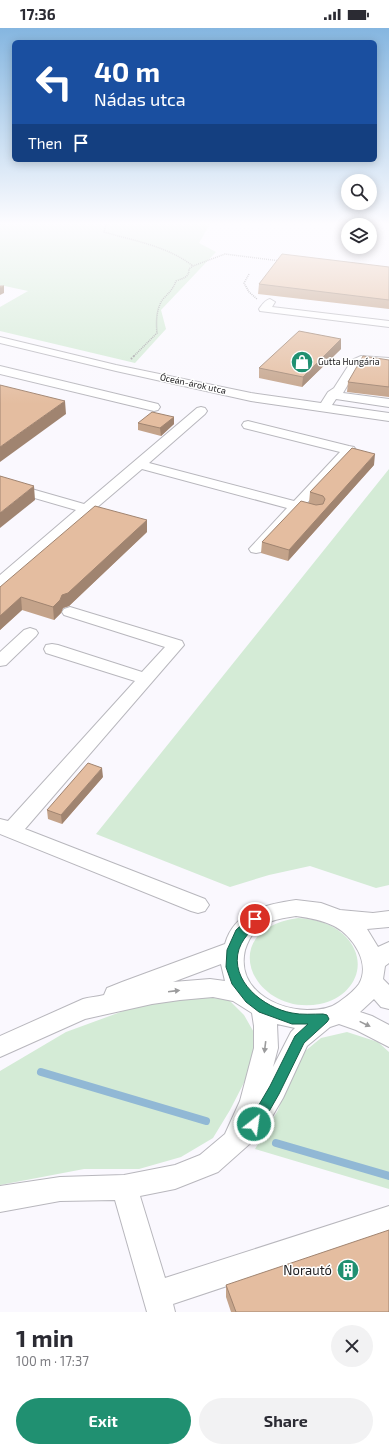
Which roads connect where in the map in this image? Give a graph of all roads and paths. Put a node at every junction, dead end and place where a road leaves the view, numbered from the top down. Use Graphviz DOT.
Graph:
graph roads {
  1 [pos="175,284"];
  2 [pos="245,284"];
  3 [pos="270,302"];
  4 [pos="389,324"];
  5 [pos="0,340"];
  6 [pos="389,361"];
  7 [pos="116,368"];
  8 [pos="0,370"];
  9 [pos="332,395"];
  10 [pos="389,403"];
  11 [pos="154,407"];
  12 [pos="325,408"];
  13 [pos="201,411"];
  14 [pos="389,416"];
  15 [pos="248,425"];
  16 [pos="139,464"];
  17 [pos="0,484"];
  18 [pos="296,506"];
  19 [pos="87,509"];
  20 [pos="316,511"];
  21 [pos="256,549"];
  22 [pos="0,583"];
  23 [pos="70,612"];
  24 [pos="30,633"];
  25 [pos="52,649"];
  26 [pos="0,661"];
  27 [pos="146,680"];
  28 [pos="5,828"];
  29 [pos="198,905"];
  30 [pos="341,918"];
  31 [pos="389,920"];
  32 [pos="233,950"];
  33 [pos="378,965"];
  34 [pos="389,1000"];
  35 [pos="257,1004"];
  36 [pos="81,1010"];
  37 [pos="331,1016"];
  38 [pos="389,1037"];
  39 [pos="0,1046"];
  40 [pos="232,1145"];
  41 [pos="124,1187"];
  42 [pos="0,1199"];
  43 [pos="389,1219"];
  44 [pos="158,1303"];
  1 -- 7 [label="path"];
  2 -- 3 [label="path"];
  3 -- 4 [label="street"];
  5 -- 7 [label="street, Óceán-árok utca"];
  6 -- 9 [label="street"];
  7 -- 12 [label="street, Óceán-árok utca"];
  8 -- 11 [label="street"];
  9 -- 10 [label="street"];
  9 -- 12 [label="street"];
  12 -- 14 [label="street, Óceán-árok utca"];
  13 -- 16 [label="street"];
  15 -- 18 [label="street"];
  16 -- 18 [label="street"];
  16 -- 19 [label="street"];
  17 -- 19 [label="street"];
  18 -- 20 [label="street"];
  18 -- 21 [label="street"];
  19 -- 22 [label="street"];
  23 -- 27 [label="street"];
  24 -- 26 [label="street"];
  25 -- 27 [label="street"];
  27 -- 28 [label="street"];
  28 -- 29 [label="street"];
  30 -- 31 [label="street"];
  30 -- 32 [label="street"];
  30 -- 33 [label="street"];
  32 -- 35 [label="street"];
  32 -- 36 [label="street"];
  33 -- 34 [label="street"];
  33 -- 37 [label="street"];
  36 -- 35 [label="street, one-way"];
  35 -- 37 [label="street"];
  35 -- 40 [label="street, one-way"];
  36 -- 39 [label="street"];
  37 -- 38 [label="street, one-way"];
  37 -- 40 [label="street"];
  40 -- 41 [label="street"];
  41 -- 42 [label="street"];
  41 -- 44 [label="street"];
  43 -- 44 [label="street"];
}
